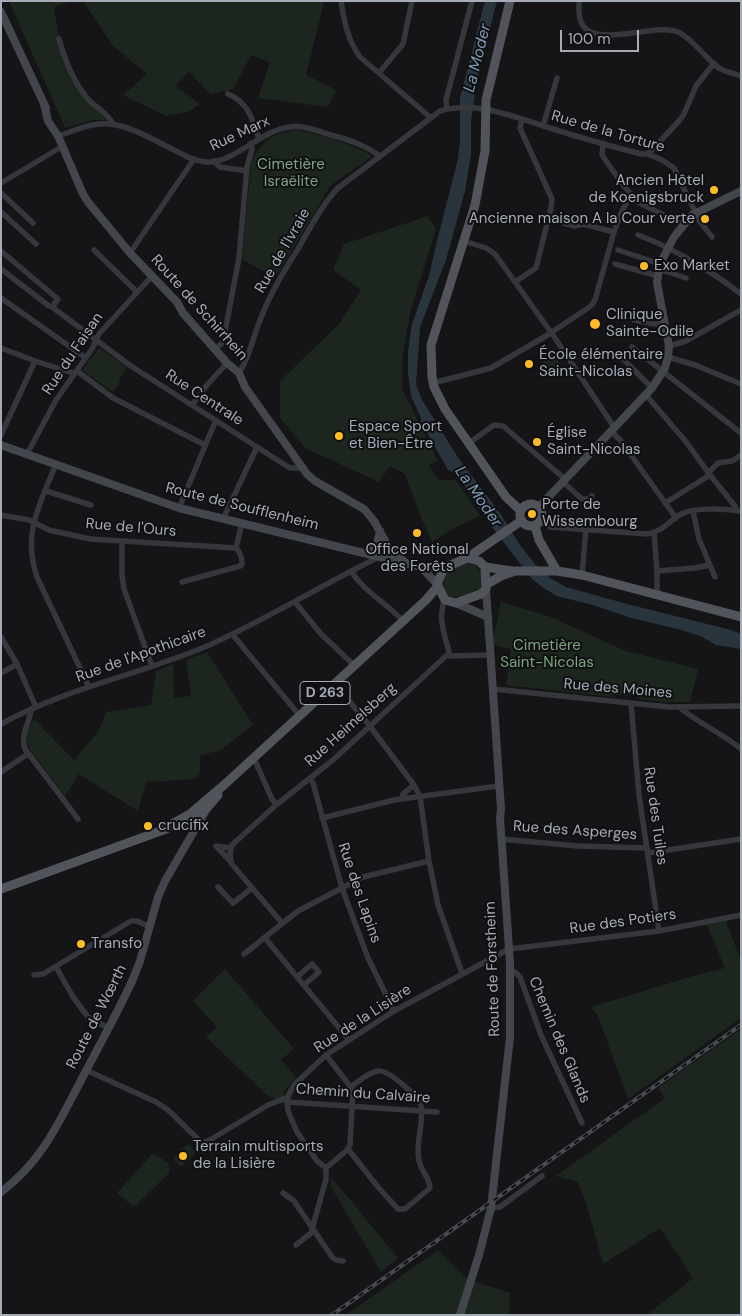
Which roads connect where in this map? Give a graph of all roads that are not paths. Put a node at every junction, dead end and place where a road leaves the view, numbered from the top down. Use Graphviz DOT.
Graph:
graph roads {
  1 [pos="341,1"];
  2 [pos="412,1"];
  3 [pos="472,1"];
  4 [pos="510,1"];
  5 [pos="579,1"];
  6 [pos="1,12"];
  7 [pos="60,39"];
  8 [pos="714,63"];
  9 [pos="379,73"];
  10 [pos="741,76"];
  11 [pos="557,78"];
  12 [pos="228,94"];
  13 [pos="450,109"];
  14 [pos="486,109"];
  15 [pos="430,117"];
  16 [pos="522,119"];
  17 [pos="113,124"];
  18 [pos="543,126"];
  19 [pos="59,134"];
  20 [pos="259,139"];
  21 [pos="251,143"];
  22 [pos="603,143"];
  23 [pos="63,146"];
  24 [pos="648,154"];
  25 [pos="380,156"];
  26 [pos="194,159"];
  27 [pos="214,161"];
  28 [pos="247,171"];
  29 [pos="1,183"];
  30 [pos="741,192"];
  31 [pos="1,193"];
  32 [pos="631,195"];
  33 [pos="1,212"];
  34 [pos="695,212"];
  35 [pos="548,219"];
  36 [pos="33,223"];
  37 [pos="683,225"];
  38 [pos="614,232"];
  39 [pos="638,235"];
  40 [pos="712,237"];
  41 [pos="464,241"];
  42 [pos="36,244"];
  43 [pos="668,248"];
  44 [pos="1,250"];
  45 [pos="94,250"];
  46 [pos="618,250"];
  47 [pos="130,253"];
  48 [pos="615,264"];
  49 [pos="1,268"];
  50 [pos="659,270"];
  51 [pos="152,276"];
  52 [pos="686,278"];
  53 [pos="515,282"];
  54 [pos="137,292"];
  55 [pos="741,294"];
  56 [pos="1,298"];
  57 [pos="52,307"];
  58 [pos="741,310"];
  59 [pos="634,320"];
  60 [pos="665,324"];
  61 [pos="551,332"];
  62 [pos="96,340"];
  63 [pos="669,346"];
  64 [pos="632,347"];
  65 [pos="1,348"];
  66 [pos="216,349"];
  67 [pos="86,358"];
  68 [pos="668,358"];
  69 [pos="624,360"];
  70 [pos="35,361"];
  71 [pos="227,363"];
  72 [pos="75,372"];
  73 [pos="663,372"];
  74 [pos="239,373"];
  75 [pos="433,382"];
  76 [pos="741,384"];
  77 [pos="652,388"];
  78 [pos="646,395"];
  79 [pos="192,405"];
  80 [pos="216,420"];
  81 [pos="613,429"];
  82 [pos="741,433"];
  83 [pos="1,435"];
  84 [pos="469,442"];
  85 [pos="1,445"];
  86 [pos="205,445"];
  87 [pos="257,447"];
  88 [pos="27,454"];
  89 [pos="741,455"];
  90 [pos="56,464"];
  91 [pos="302,468"];
  92 [pos="709,474"];
  93 [pos="564,480"];
  94 [pos="46,491"];
  95 [pos="592,496"];
  96 [pos="665,503"];
  97 [pos="91,505"];
  98 [pos="539,507"];
  99 [pos="179,508"];
  100 [pos="520,510"];
  101 [pos="693,511"];
  102 [pos="738,511"];
  103 [pos="1,515"];
  104 [pos="676,518"];
  105 [pos="223,519"];
  106 [pos="33,521"];
  107 [pos="521,521"];
  108 [pos="242,523"];
  109 [pos="537,523"];
  110 [pos="586,529"];
  111 [pos="380,531"];
  112 [pos="654,533"];
  113 [pos="122,542"];
  114 [pos="386,542"];
  115 [pos="488,544"];
  116 [pos="236,548"];
  117 [pos="376,555"];
  118 [pos="467,558"];
  119 [pos="405,562"];
  120 [pos="484,565"];
  121 [pos="710,565"];
  122 [pos="421,567"];
  123 [pos="444,568"];
  124 [pos="553,570"];
  125 [pos="351,571"];
  126 [pos="514,571"];
  127 [pos="657,571"];
  128 [pos="582,575"];
  129 [pos="715,576"];
  130 [pos="182,582"];
  131 [pos="438,585"];
  132 [pos="487,586"];
  133 [pos="657,595"];
  134 [pos="426,600"];
  135 [pos="445,600"];
  136 [pos="295,602"];
  137 [pos="456,604"];
  138 [pos="488,617"];
  139 [pos="741,617"];
  140 [pos="403,621"];
  141 [pos="232,634"];
  142 [pos="1,637"];
  143 [pos="448,655"];
  144 [pos="490,655"];
  145 [pos="16,664"];
  146 [pos="152,666"];
  147 [pos="355,666"];
  148 [pos="1,673"];
  149 [pos="335,684"];
  150 [pos="88,687"];
  151 [pos="493,689"];
  152 [pos="631,703"];
  153 [pos="741,706"];
  154 [pos="679,707"];
  155 [pos="34,708"];
  156 [pos="300,716"];
  157 [pos="1,724"];
  158 [pos="369,725"];
  159 [pos="741,749"];
  160 [pos="28,754"];
  161 [pos="254,758"];
  162 [pos="1,772"];
  163 [pos="310,778"];
  164 [pos="224,785"];
  165 [pos="414,785"];
  166 [pos="498,786"];
  167 [pos="420,796"];
  168 [pos="402,798"];
  169 [pos="276,805"];
  170 [pos="206,812"];
  171 [pos="322,818"];
  172 [pos="78,819"];
  173 [pos="187,821"];
  174 [pos="192,835"];
  175 [pos="501,839"];
  176 [pos="741,839"];
  177 [pos="231,848"];
  178 [pos="647,851"];
  179 [pos="429,861"];
  180 [pos="231,863"];
  181 [pos="218,887"];
  182 [pos="252,888"];
  183 [pos="342,888"];
  184 [pos="1,889"];
  185 [pos="741,915"];
  186 [pos="282,923"];
  187 [pos="150,927"];
  188 [pos="659,931"];
  189 [pos="265,938"];
  190 [pos="509,949"];
  191 [pos="244,954"];
  192 [pos="56,967"];
  193 [pos="510,970"];
  194 [pos="462,973"];
  195 [pos="34,975"];
  196 [pos="298,977"];
  197 [pos="304,985"];
  198 [pos="394,1011"];
  199 [pos="108,1028"];
  200 [pos="349,1040"];
  201 [pos="326,1055"];
  202 [pos="86,1070"];
  203 [pos="352,1086"];
  204 [pos="287,1100"];
  205 [pos="353,1106"];
  206 [pos="421,1111"];
  207 [pos="437,1112"];
  208 [pos="582,1123"];
  209 [pos="348,1149"];
  210 [pos="326,1168"];
  211 [pos="542,1176"];
  212 [pos="1,1192"];
  213 [pos="283,1193"];
  214 [pos="491,1208"];
  215 [pos="313,1228"];
  216 [pos="296,1245"];
  217 [pos="343,1261"];
  218 [pos="460,1315"];
  1 -- 9 [label="street"];
  2 -- 9 [label="street"];
  3 -- 13 [label="street"];
  4 -- 14 [label="main road"];
  5 -- 8 [label="street"];
  6 -- 19 [label="street, Route de Schirrhein"];
  7 -- 17 [label="street, Rue Marx"];
  8 -- 10 [label="street"];
  8 -- 24 [label="street"];
  9 -- 15 [label="street"];
  11 -- 18 [label="street"];
  12 -- 20 [label="street"];
  13 -- 14 [label="street, Rue de la Torture"];
  13 -- 15 [label="street, Rue de l'Ivraie"];
  14 -- 16 [label="street, Rue de la Torture"];
  14 -- 41 [label="main road"];
  15 -- 25 [label="street, Rue de l'Ivraie"];
  16 -- 18 [label="street, Rue de la Torture"];
  16 -- 35 [label="street"];
  17 -- 19 [label="street, Rue Marx"];
  17 -- 26 [label="street, Rue Marx"];
  18 -- 22 [label="street, Rue de la Torture"];
  19 -- 23 [label="street, Route de Schirrhein"];
  20 -- 21 [label="street, Rue Marx"];
  20 -- 25 [label="street, Rue Marx"];
  21 -- 27 [label="street, Rue Marx"];
  21 -- 28 [label="street"];
  22 -- 24 [label="street, Rue de la Torture"];
  22 -- 32 [label="street"];
  23 -- 29 [label="street"];
  23 -- 47 [label="street, Route de Schirrhein"];
  24 -- 34 [label="street, Rue de la Torture"];
  25 -- 74 [label="street, Rue de l'Ivraie"];
  26 -- 27 [label="street, Rue Marx"];
  26 -- 47 [label="street"];
  27 -- 28 [label="street"];
  28 -- 66 [label="street"];
  30 -- 34 [label="street"];
  31 -- 36 [label="street"];
  32 -- 37 [label="street"];
  32 -- 38 [label="street"];
  33 -- 42 [label="street"];
  34 -- 37 [label="street"];
  34 -- 40 [label="street, Rue de la Torture"];
  35 -- 38 [label="street"];
  35 -- 53 [label="street"];
  37 -- 43 [label="street"];
  38 -- 61 [label="street"];
  39 -- 43 [label="street"];
  41 -- 53 [label="street"];
  41 -- 75 [label="main road"];
  43 -- 50 [label="street"];
  43 -- 55 [label="street"];
  44 -- 57 [label="street"];
  45 -- 54 [label="street"];
  46 -- 50 [label="street"];
  47 -- 51 [label="street, Route de Schirrhein"];
  48 -- 50 [label="street"];
  49 -- 57 [label="street, Rue Centrale"];
  50 -- 52 [label="street"];
  50 -- 60 [label="street"];
  51 -- 54 [label="street, Rue du Faisan"];
  51 -- 66 [label="street, Route de Schirrhein"];
  53 -- 61 [label="street"];
  54 -- 62 [label="street, Rue du Faisan"];
  56 -- 67 [label="street"];
  57 -- 62 [label="street, Rue Centrale"];
  58 -- 63 [label="street"];
  59 -- 60 [label="street"];
  60 -- 63 [label="street"];
  61 -- 75 [label="street"];
  61 -- 81 [label="street"];
  62 -- 67 [label="street, Rue du Faisan"];
  62 -- 79 [label="street, Rue Centrale"];
  63 -- 68 [label="street"];
  64 -- 73 [label="street"];
  65 -- 70 [label="street"];
  66 -- 71 [label="street, Route de Schirrhein"];
  67 -- 72 [label="street, Rue du Faisan"];
  68 -- 73 [label="street"];
  68 -- 76 [label="street"];
  69 -- 77 [label="street"];
  70 -- 72 [label="street"];
  70 -- 83 [label="street"];
  71 -- 74 [label="street, Route de Schirrhein"];
  71 -- 79 [label="street"];
  72 -- 86 [label="street"];
  72 -- 88 [label="street, Rue du Faisan"];
  73 -- 77 [label="street"];
  73 -- 82 [label="street"];
  74 -- 91 [label="street, Route de Schirrhein"];
  75 -- 84 [label="main road"];
  77 -- 78 [label="street"];
  78 -- 81 [label="street"];
  78 -- 92 [label="street"];
  79 -- 80 [label="street, Rue Centrale"];
  80 -- 86 [label="street"];
  80 -- 87 [label="street, Rue Centrale"];
  81 -- 93 [label="street"];
  81 -- 96 [label="street"];
  84 -- 93 [label="street"];
  84 -- 100 [label="main road"];
  85 -- 88 [label="street, Route de Soufflenheim"];
  86 -- 99 [label="street"];
  87 -- 91 [label="street, Rue Centrale"];
  87 -- 105 [label="street"];
  88 -- 90 [label="street, Route de Soufflenheim"];
  89 -- 92 [label="street"];
  90 -- 94 [label="street"];
  90 -- 99 [label="street, Route de Soufflenheim"];
  91 -- 111 [label="street, Route de Schirrhein"];
  92 -- 96 [label="street"];
  92 -- 102 [label="street"];
  93 -- 95 [label="street"];
  93 -- 98 [label="street"];
  94 -- 97 [label="street"];
  94 -- 106 [label="street"];
  96 -- 104 [label="street"];
  98 -- 100 [label="main road"];
  98 -- 109 [label="main road"];
  99 -- 105 [label="street, Route de Soufflenheim"];
  100 -- 107 [label="main road"];
  101 -- 102 [label="street"];
  101 -- 104 [label="street"];
  101 -- 121 [label="street"];
  103 -- 106 [label="street, Rue de l'Ours"];
  104 -- 112 [label="street"];
  105 -- 108 [label="street, Route de Soufflenheim"];
  106 -- 113 [label="street, Rue de l'Ours"];
  106 -- 150 [label="street"];
  107 -- 109 [label="main road"];
  107 -- 115 [label="main road"];
  108 -- 116 [label="street"];
  108 -- 117 [label="street, Route de Soufflenheim"];
  109 -- 110 [label="street"];
  109 -- 124 [label="main road"];
  110 -- 112 [label="street"];
  110 -- 128 [label="street"];
  111 -- 114 [label="street, Route de Schirrhein"];
  111 -- 117 [label="street"];
  112 -- 127 [label="street"];
  113 -- 116 [label="street, Rue de l'Ours"];
  113 -- 146 [label="street"];
  114 -- 117 [label="street"];
  114 -- 119 [label="street, Route de Schirrhein"];
  115 -- 118 [label="main road"];
  115 -- 120 [label="main road"];
  116 -- 130 [label="street"];
  117 -- 119 [label="street, Route de Soufflenheim"];
  117 -- 125 [label="street, Rue de l'Apothicaire"];
  118 -- 120 [label="main road"];
  118 -- 123 [label="main road"];
  119 -- 122 [label="street, Route de Soufflenheim"];
  120 -- 126 [label="main road"];
  120 -- 132 [label="main road"];
  121 -- 127 [label="street"];
  121 -- 129 [label="street"];
  122 -- 123 [label="street, Route de Soufflenheim"];
  122 -- 131 [label="street, Route de Soufflenheim"];
  123 -- 131 [label="main road"];
  124 -- 126 [label="main road"];
  124 -- 128 [label="main road"];
  125 -- 136 [label="street, Rue de l'Apothicaire"];
  125 -- 140 [label="street"];
  126 -- 132 [label="main road"];
  127 -- 133 [label="street"];
  128 -- 133 [label="main road"];
  131 -- 134 [label="main road, D 263"];
  131 -- 135 [label="main road"];
  132 -- 137 [label="main road"];
  132 -- 138 [label="street, Route de Forstheim"];
  133 -- 139 [label="main road"];
  134 -- 135 [label="main road"];
  134 -- 140 [label="main road, D 263"];
  135 -- 137 [label="main road"];
  135 -- 143 [label="street"];
  136 -- 141 [label="street, Rue de l'Apothicaire"];
  136 -- 147 [label="street"];
  137 -- 138 [label="street"];
  138 -- 144 [label="street, Route de Forstheim"];
  140 -- 147 [label="main road, D 263"];
  141 -- 146 [label="street, Rue de l'Apothicaire"];
  141 -- 156 [label="street"];
  142 -- 145 [label="street"];
  143 -- 144 [label="street"];
  143 -- 158 [label="street, Rue Heimelsberg"];
  144 -- 151 [label="street, Route de Forstheim"];
  145 -- 148 [label="street"];
  145 -- 155 [label="street"];
  146 -- 150 [label="street, Rue de l'Apothicaire"];
  147 -- 149 [label="main road, D 263"];
  149 -- 156 [label="main road, D 263"];
  149 -- 158 [label="street"];
  150 -- 155 [label="street, Rue de l'Apothicaire"];
  151 -- 152 [label="street, Rue des Moines"];
  151 -- 166 [label="street, Route de Forstheim"];
  152 -- 154 [label="street, Rue des Moines"];
  152 -- 178 [label="street, Rue des Tuiles"];
  153 -- 154 [label="street, Rue des Moines"];
  154 -- 159 [label="street"];
  155 -- 157 [label="street, Rue de l'Apothicaire"];
  155 -- 160 [label="street"];
  156 -- 161 [label="main road, D 263"];
  158 -- 163 [label="street, Rue Heimelsberg"];
  158 -- 165 [label="street"];
  160 -- 162 [label="street"];
  160 -- 172 [label="street"];
  161 -- 164 [label="main road, D 263"];
  161 -- 169 [label="street"];
  163 -- 169 [label="street, Rue Heimelsberg"];
  163 -- 171 [label="street, Rue des Lapins"];
  164 -- 170 [label="main road, D 263"];
  164 -- 173 [label="main road, D 263"];
  165 -- 167 [label="street"];
  165 -- 168 [label="street"];
  166 -- 167 [label="street"];
  166 -- 175 [label="street, Route de Forstheim"];
  167 -- 168 [label="street"];
  167 -- 179 [label="street"];
  168 -- 171 [label="street"];
  169 -- 177 [label="street, Rue Heimelsberg"];
  170 -- 173 [label="main road, D 263"];
  170 -- 174 [label="street, Route de Wœrth"];
  171 -- 183 [label="street, Rue des Lapins"];
  173 -- 174 [label="street"];
  173 -- 174 [label="street"];
  173 -- 184 [label="main road, D 263"];
  174 -- 187 [label="street, Route de Wœrth"];
  175 -- 178 [label="street, Rue des Asperges"];
  175 -- 190 [label="street, Route de Forstheim"];
  176 -- 178 [label="street, Rue des Asperges"];
  177 -- 180 [label="street"];
  177 -- 180 [label="street, Rue Heimelsberg"];
  178 -- 188 [label="street, Rue des Tuiles"];
  179 -- 183 [label="street"];
  179 -- 194 [label="street"];
  180 -- 182 [label="street"];
  181 -- 182 [label="street"];
  182 -- 186 [label="street"];
  183 -- 186 [label="street"];
  183 -- 198 [label="street, Rue des Lapins"];
  185 -- 188 [label="street, Rue des Potiers"];
  186 -- 189 [label="street"];
  187 -- 192 [label="street"];
  187 -- 199 [label="street, Route de Wœrth"];
  188 -- 190 [label="street, Rue des Potiers"];
  189 -- 191 [label="street"];
  189 -- 196 [label="street"];
  190 -- 193 [label="street, Route de Forstheim"];
  190 -- 194 [label="street, Rue de la Lisière"];
  192 -- 195 [label="street"];
  192 -- 199 [label="street"];
  193 -- 208 [label="street, Chemin des Glands"];
  193 -- 214 [label="street, Route de Forstheim"];
  194 -- 198 [label="street, Rue de la Lisière"];
  196 -- 197 [label="street"];
  196 -- 197 [label="street"];
  197 -- 200 [label="street"];
  198 -- 200 [label="street, Rue de la Lisière"];
  199 -- 202 [label="street, Route de Wœrth"];
  200 -- 201 [label="street, Rue de la Lisière"];
  201 -- 203 [label="street"];
  201 -- 204 [label="street, Rue de la Lisière"];
  202 -- 204 [label="street"];
  202 -- 212 [label="street, Route de Wœrth"];
  203 -- 205 [label="street"];
  203 -- 206 [label="street"];
  204 -- 205 [label="street, Chemin du Calvaire"];
  204 -- 210 [label="street"];
  205 -- 206 [label="street, Chemin du Calvaire"];
  205 -- 209 [label="street"];
  206 -- 207 [label="street, Chemin du Calvaire"];
  206 -- 209 [label="street"];
  209 -- 210 [label="street"];
  210 -- 215 [label="street"];
  211 -- 214 [label="street"];
  213 -- 215 [label="street"];
  214 -- 218 [label="street, Route de Forstheim"];
  215 -- 216 [label="street"];
  215 -- 217 [label="street"];
}
